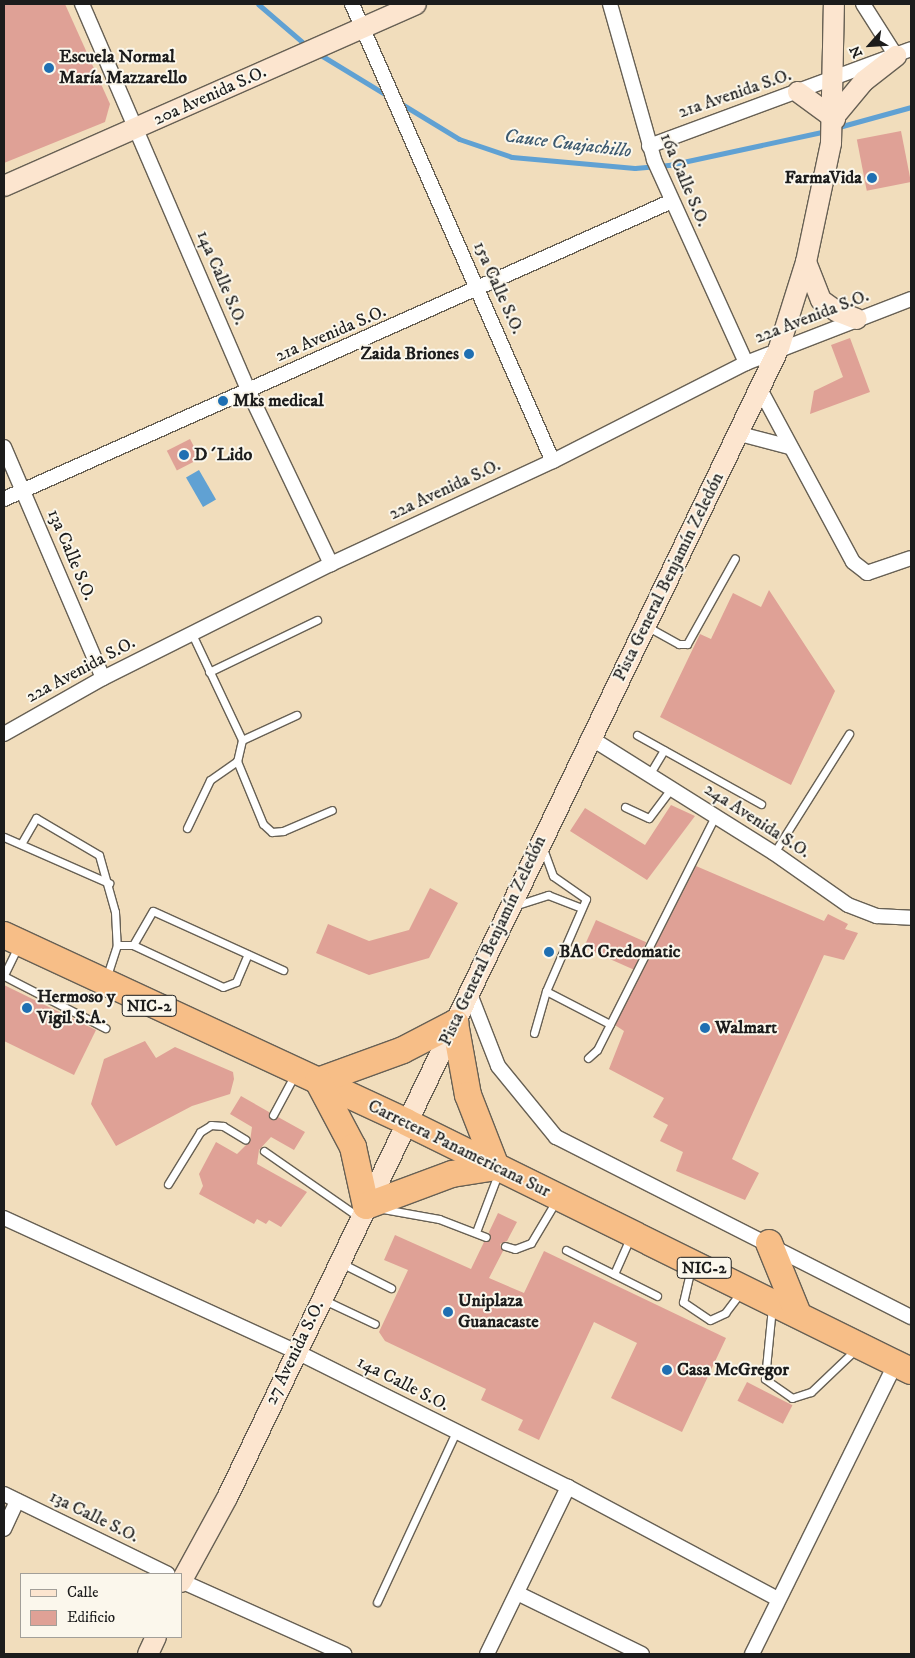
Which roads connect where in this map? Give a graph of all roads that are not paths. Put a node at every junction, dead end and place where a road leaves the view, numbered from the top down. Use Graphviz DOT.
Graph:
graph roads {
  1 [pos="82,4"];
  2 [pos="352,4"];
  3 [pos="416,4"];
  4 [pos="610,4"];
  5 [pos="834,4"];
  6 [pos="863,4"];
  7 [pos="362,28"];
  8 [pos="904,52"];
  9 [pos="835,79"];
  10 [pos="798,92"];
  11 [pos="834,119"];
  12 [pos="136,129"];
  13 [pos="651,153"];
  14 [pos="4,186"];
  15 [pos="672,201"];
  16 [pos="806,262"];
  17 [pos="478,291"];
  18 [pos="911,299"];
  19 [pos="857,318"];
  20 [pos="779,348"];
  21 [pos="746,363"];
  22 [pos="248,390"];
  23 [pos="761,391"];
  24 [pos="740,434"];
  25 [pos="4,447"];
  26 [pos="790,447"];
  27 [pos="553,461"];
  28 [pos="23,491"];
  29 [pos="4,499"];
  30 [pos="735,558"];
  31 [pos="911,558"];
  32 [pos="331,564"];
  33 [pos="318,620"];
  34 [pos="646,626"];
  35 [pos="192,634"];
  36 [pos="209,672"];
  37 [pos="103,678"];
  38 [pos="296,715"];
  39 [pos="4,734"];
  40 [pos="849,734"];
  41 [pos="637,735"];
  42 [pos="589,737"];
  43 [pos="242,740"];
  44 [pos="664,750"];
  45 [pos="237,761"];
  46 [pos="649,775"];
  47 [pos="672,788"];
  48 [pos="761,804"];
  49 [pos="625,807"];
  50 [pos="332,810"];
  51 [pos="715,816"];
  52 [pos="187,828"];
  53 [pos="544,834"];
  54 [pos="4,837"];
  55 [pos="21,844"];
  56 [pos="774,853"];
  57 [pos="109,883"];
  58 [pos="582,908"];
  59 [pos="508,910"];
  60 [pos="911,918"];
  61 [pos="11,939"];
  62 [pos="118,945"];
  63 [pos="133,946"];
  64 [pos="248,954"];
  65 [pos="283,970"];
  66 [pos="4,976"];
  67 [pos="104,986"];
  68 [pos="546,991"];
  69 [pos="470,994"];
  70 [pos="455,1023"];
  71 [pos="610,1024"];
  72 [pos="106,1028"];
  73 [pos="534,1033"];
  74 [pos="588,1058"];
  75 [pos="308,1076"];
  76 [pos="273,1115"];
  77 [pos="406,1122"];
  78 [pos="245,1139"];
  79 [pos="264,1151"];
  80 [pos="498,1168"];
  81 [pos="168,1184"];
  82 [pos="558,1197"];
  83 [pos="363,1212"];
  84 [pos="4,1218"];
  85 [pos="476,1232"];
  86 [pos="633,1233"];
  87 [pos="486,1237"];
  88 [pos="769,1243"];
  89 [pos="505,1246"];
  90 [pos="566,1250"];
  91 [pos="339,1262"];
  92 [pos="693,1263"];
  93 [pos="614,1274"];
  94 [pos="391,1288"];
  95 [pos="743,1288"];
  96 [pos="657,1296"];
  97 [pos="321,1299"];
  98 [pos="773,1302"];
  99 [pos="798,1314"];
  100 [pos="911,1317"];
  101 [pos="374,1324"];
  102 [pos="860,1345"];
  103 [pos="295,1351"];
  104 [pos="903,1367"];
  105 [pos="456,1432"];
  106 [pos="568,1487"];
  107 [pos="4,1494"];
  108 [pos="17,1500"];
  109 [pos="4,1529"];
  110 [pos="166,1573"];
  111 [pos="182,1579"];
  112 [pos="182,1581"];
  113 [pos="517,1593"];
  114 [pos="778,1599"];
  115 [pos="377,1602"];
  116 [pos="156,1638"];
  117 [pos="148,1654"];
  118 [pos="344,1654"];
  119 [pos="487,1654"];
  120 [pos="642,1654"];
  121 [pos="752,1654"];
  1 -- 12 [label="street, 14a Calle S.O."];
  2 -- 7 [label="street"];
  3 -- 7 [label="main road, 20a Avenida S.O."];
  4 -- 13 [label="street, 16a Calle S.O."];
  5 -- 9 [label="main road, Pista General Benjamín Zeledón"];
  6 -- 8 [label="street"];
  7 -- 12 [label="main road, 20a Avenida S.O."];
  7 -- 17 [label="street, 15a Calle S.O."];
  8 -- 9 [label="street, 21a Avenida S.O."];
  8 -- 11 [label="main road"];
  9 -- 10 [label="street, 21a Avenida S.O."];
  9 -- 11 [label="main road, Pista General Benjamín Zeledón"];
  10 -- 11 [label="main road"];
  10 -- 13 [label="street, 21a Avenida S.O."];
  11 -- 16 [label="main road, Pista General Benjamín Zeledón"];
  12 -- 14 [label="main road, 20a Avenida S.O."];
  12 -- 22 [label="street, 14a Calle S.O."];
  13 -- 15 [label="street, 16a Calle S.O."];
  15 -- 17 [label="street, 21a Avenida S.O."];
  15 -- 21 [label="street, 16a Calle S.O."];
  16 -- 19 [label="main road"];
  16 -- 20 [label="main road, Pista General Benjamín Zeledón"];
  17 -- 22 [label="street, 21a Avenida S.O."];
  17 -- 27 [label="street, 15a Calle S.O."];
  18 -- 19 [label="street, 22a Avenida S.O."];
  19 -- 20 [label="street, 22a Avenida S.O."];
  20 -- 21 [label="street, 22a Avenida S.O."];
  20 -- 23 [label="main road, Pista General Benjamín Zeledón"];
  21 -- 27 [label="street, 22a Avenida S.O."];
  22 -- 28 [label="street, 21a Avenida S.O."];
  22 -- 32 [label="street, 14a Calle S.O."];
  23 -- 24 [label="main road, Pista General Benjamín Zeledón"];
  23 -- 26 [label="street"];
  24 -- 26 [label="street"];
  24 -- 34 [label="main road, Pista General Benjamín Zeledón"];
  25 -- 28 [label="street, 13a Calle S.O."];
  26 -- 31 [label="street"];
  27 -- 32 [label="street, 22a Avenida S.O."];
  28 -- 29 [label="street, 21a Avenida S.O."];
  28 -- 37 [label="street, 13a Calle S.O."];
  30 -- 34 [label="lane"];
  32 -- 35 [label="street, 22a Avenida S.O."];
  33 -- 36 [label="lane"];
  34 -- 42 [label="main road, Pista General Benjamín Zeledón"];
  35 -- 36 [label="lane"];
  35 -- 37 [label="street, 22a Avenida S.O."];
  36 -- 43 [label="lane"];
  37 -- 39 [label="street, 22a Avenida S.O."];
  38 -- 43 [label="lane"];
  40 -- 56 [label="lane"];
  41 -- 44 [label="lane"];
  42 -- 46 [label="street, 24a Avenida S.O."];
  42 -- 53 [label="main road, Pista General Benjamín Zeledón"];
  43 -- 45 [label="lane"];
  44 -- 46 [label="lane"];
  44 -- 48 [label="lane"];
  45 -- 50 [label="lane"];
  45 -- 52 [label="lane"];
  46 -- 47 [label="street, 24a Avenida S.O."];
  47 -- 49 [label="lane"];
  47 -- 51 [label="street, 24a Avenida S.O."];
  51 -- 56 [label="street, 24a Avenida S.O."];
  51 -- 71 [label="lane"];
  53 -- 58 [label="lane"];
  53 -- 59 [label="main road, Pista General Benjamín Zeledón"];
  54 -- 55 [label="lane"];
  55 -- 57 [label="lane"];
  55 -- 57 [label="lane"];
  56 -- 60 [label="street, 24a Avenida S.O."];
  57 -- 62 [label="lane"];
  58 -- 59 [label="lane"];
  58 -- 68 [label="lane"];
  59 -- 69 [label="main road, Pista General Benjamín Zeledón"];
  61 -- 66 [label="lane"];
  61 -- 67 [label="highway, Carretera Panamericana Sur / NIC-2"];
  62 -- 63 [label="lane"];
  62 -- 67 [label="lane"];
  63 -- 64 [label="lane"];
  63 -- 64 [label="lane"];
  64 -- 65 [label="lane"];
  66 -- 72 [label="lane"];
  67 -- 75 [label="highway, Carretera Panamericana Sur / NIC-2"];
  68 -- 71 [label="lane"];
  68 -- 73 [label="lane"];
  69 -- 70 [label="main road, Pista General Benjamín Zeledón"];
  69 -- 88 [label="street"];
  70 -- 75 [label="highway"];
  70 -- 77 [label="main road, Pista General Benjamín Zeledón"];
  70 -- 80 [label="highway"];
  71 -- 74 [label="lane"];
  75 -- 76 [label="lane"];
  75 -- 77 [label="highway, Carretera Panamericana Sur / NIC-2"];
  75 -- 83 [label="highway"];
  77 -- 80 [label="highway, Carretera Panamericana Sur / NIC-2"];
  77 -- 83 [label="main road, 27 Avenida S.O."];
  78 -- 81 [label="lane"];
  79 -- 83 [label="lane"];
  80 -- 82 [label="highway, Carretera Panamericana Sur / NIC-2"];
  80 -- 83 [label="highway"];
  80 -- 85 [label="lane"];
  82 -- 86 [label="highway, Carretera Panamericana Sur / NIC-2"];
  82 -- 89 [label="lane"];
  83 -- 85 [label="lane"];
  83 -- 91 [label="main road, 27 Avenida S.O."];
  84 -- 103 [label="street, 14a Calle S.O."];
  85 -- 87 [label="lane"];
  86 -- 92 [label="highway, Carretera Panamericana Sur / NIC-2"];
  86 -- 93 [label="lane"];
  88 -- 99 [label="highway"];
  88 -- 100 [label="street"];
  90 -- 93 [label="lane"];
  91 -- 94 [label="lane"];
  91 -- 97 [label="main road, 27 Avenida S.O."];
  92 -- 95 [label="highway, Carretera Panamericana Sur / NIC-2"];
  92 -- 95 [label="lane"];
  93 -- 96 [label="lane"];
  95 -- 98 [label="highway, Carretera Panamericana Sur / NIC-2"];
  97 -- 101 [label="lane"];
  97 -- 103 [label="main road, 27 Avenida S.O."];
  98 -- 99 [label="highway, Carretera Panamericana Sur / NIC-2"];
  98 -- 102 [label="lane"];
  99 -- 102 [label="highway, Carretera Panamericana Sur / NIC-2"];
  102 -- 104 [label="highway, Carretera Panamericana Sur / NIC-2"];
  103 -- 105 [label="street, 14a Calle S.O."];
  103 -- 111 [label="main road, 27 Avenida S.O."];
  104 -- 114 [label="street"];
  105 -- 106 [label="street, 14a Calle S.O."];
  105 -- 115 [label="lane"];
  106 -- 113 [label="street"];
  106 -- 114 [label="street, 14a Calle S.O."];
  107 -- 108 [label="street, 13a Calle S.O."];
  108 -- 109 [label="street"];
  108 -- 110 [label="street, 13a Calle S.O."];
  112 -- 118 [label="street"];
  113 -- 119 [label="street"];
  113 -- 120 [label="street"];
  114 -- 121 [label="street"];
  116 -- 117 [label="main road"];
}
